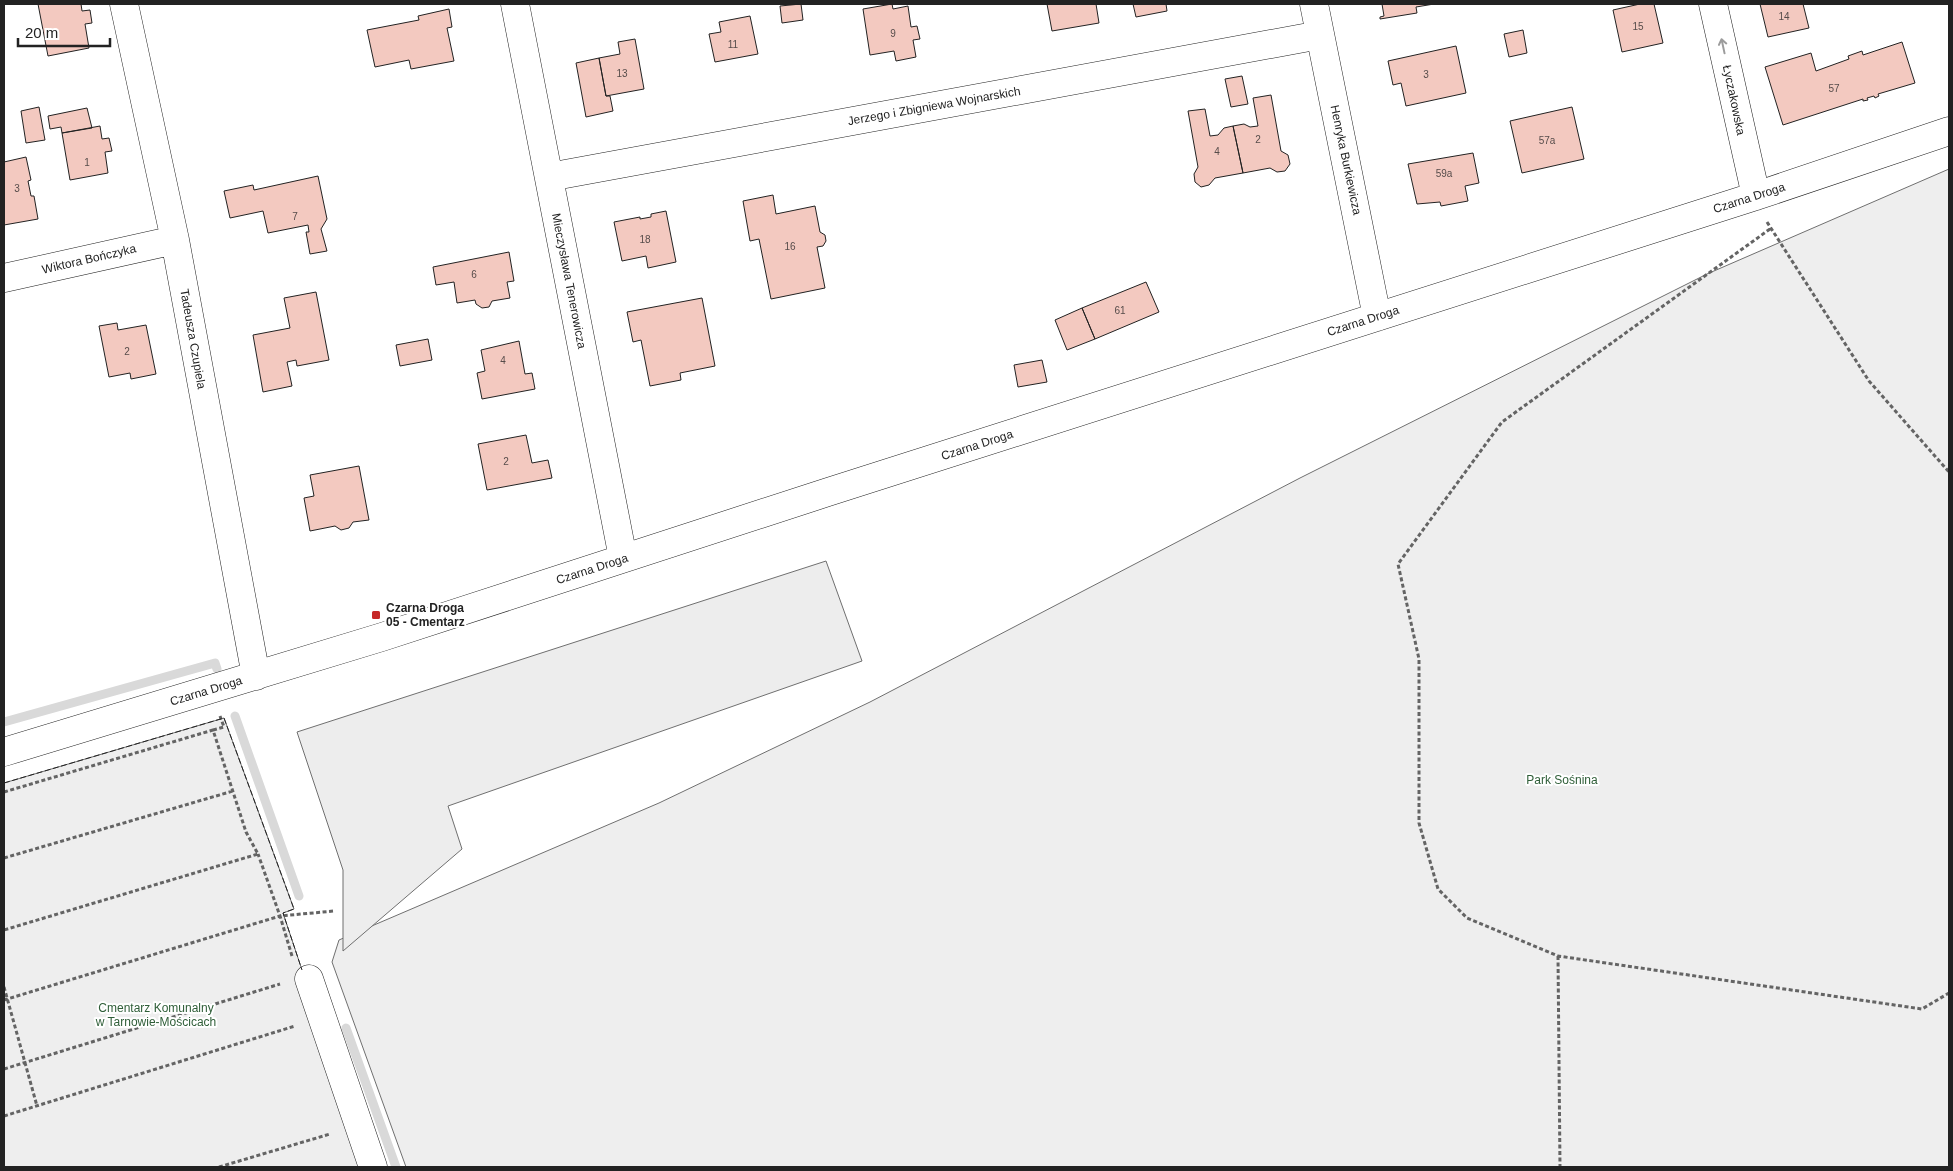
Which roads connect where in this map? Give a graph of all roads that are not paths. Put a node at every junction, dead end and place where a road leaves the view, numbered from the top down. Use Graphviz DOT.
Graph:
graph roads {
  1 [pos="124,4"];
  2 [pos="515,4"];
  3 [pos="1314,4"];
  4 [pos="1713,4"];
  5 [pos="1320,34"];
  6 [pos="1949,132"];
  7 [pos="549,177"];
  8 [pos="1756,196"];
  9 [pos="175,240"];
  10 [pos="4,278"];
  11 [pos="1377,317"];
  12 [pos="623,558"];
  13 [pos="256,676"];
  14 [pos="4,752"];
  15 [pos="302,970"];
  16 [pos="373,1167"];
  1 -- 9 [label="street, Tadeusza Czupiela"];
  2 -- 7 [label="street, Mieczysława Tenerowicza"];
  3 -- 5 [label="street, Henryka Burkiewicza"];
  8 -- 4 [label="street, Łyczakowska, one-way"];
  5 -- 7 [label="street, Jerzego i Zbigniewa Wojnarskich"];
  5 -- 11 [label="street, Henryka Burkiewicza"];
  6 -- 8 [label="street, Czarna Droga"];
  7 -- 12 [label="street, Mieczysława Tenerowicza"];
  8 -- 11 [label="street, Czarna Droga"];
  9 -- 10 [label="street, Wiktora Bończyka"];
  9 -- 13 [label="street, Tadeusza Czupiela"];
  11 -- 12 [label="street, Czarna Droga"];
  12 -- 13 [label="street, Czarna Droga"];
  13 -- 14 [label="street, Czarna Droga"];
  15 -- 16 [label="street"];
}
